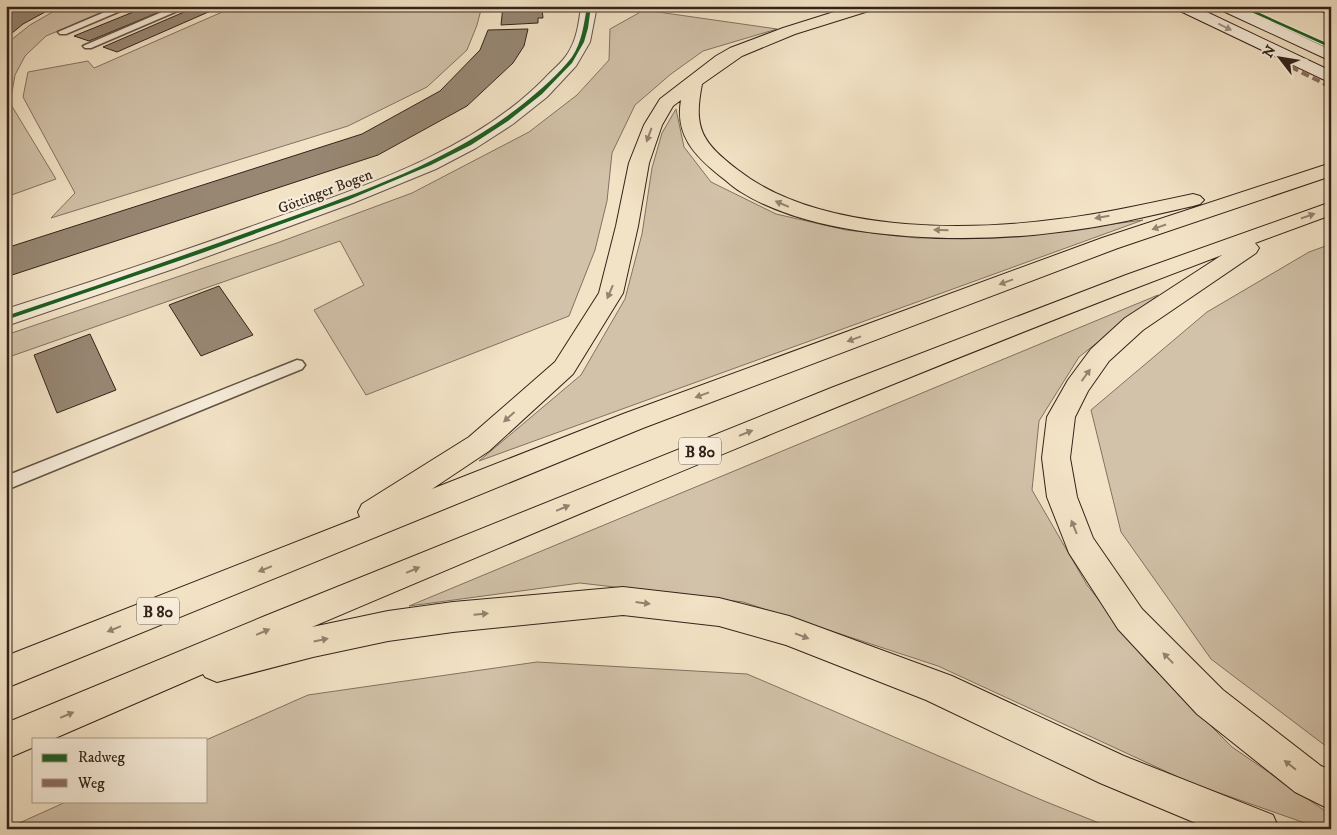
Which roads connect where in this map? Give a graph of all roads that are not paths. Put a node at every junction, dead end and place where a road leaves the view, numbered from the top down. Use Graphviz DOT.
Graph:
graph roads {
  1 [pos="128,6"];
  2 [pos="185,6"];
  3 [pos="589,6"];
  4 [pos="870,6"];
  5 [pos="1181,6"];
  6 [pos="1224,6"];
  7 [pos="63,32"];
  8 [pos="88,46"];
  9 [pos="1331,56"];
  10 [pos="1331,78"];
  11 [pos="694,81"];
  12 [pos="1331,169"];
  13 [pos="1305,177"];
  14 [pos="1331,208"];
  15 [pos="1284,224"];
  16 [pos="6,318"];
  17 [pos="297,365"];
  18 [pos="6,483"];
  19 [pos="310,551"];
  20 [pos="6,672"];
  21 [pos="121,691"];
  22 [pos="6,741"];
  23 [pos="1331,791"];
  24 [pos="1259,829"];
  1 -- 7 [label="lane"];
  2 -- 8 [label="lane"];
  3 -- 16 [label="street, Göttinger Bogen"];
  4 -- 11 [label="highway"];
  5 -- 10 [label="street, one-way"];
  6 -- 9 [label="street"];
  13 -- 11 [label="highway, one-way"];
  11 -- 19 [label="highway, one-way"];
  12 -- 13 [label="highway, B 80"];
  13 -- 19 [label="highway, B 80, one-way"];
  15 -- 14 [label="highway, B 80, one-way"];
  21 -- 15 [label="highway, B 80, one-way"];
  23 -- 15 [label="highway, one-way"];
  17 -- 18 [label="lane"];
  19 -- 20 [label="highway, B 80, one-way"];
  22 -- 21 [label="highway, B 80, one-way"];
  21 -- 24 [label="highway, one-way"];
}
